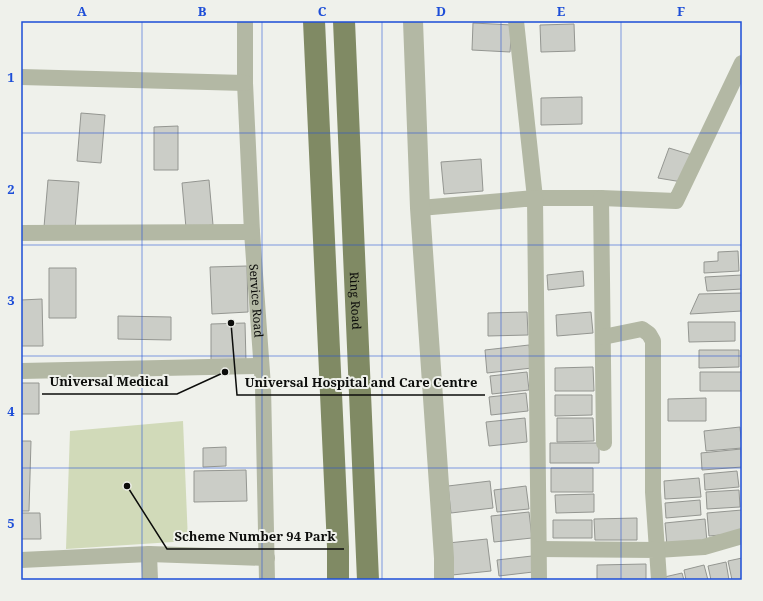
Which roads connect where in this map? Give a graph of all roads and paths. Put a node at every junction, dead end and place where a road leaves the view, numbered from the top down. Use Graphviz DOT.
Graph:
graph roads {
  1 [pos="245,21"];
  2 [pos="314,21"];
  3 [pos="344,21"];
  4 [pos="413,21"];
  5 [pos="516,21"];
  6 [pos="742,63"];
  7 [pos="21,77"];
  8 [pos="245,83"];
  9 [pos="535,198"];
  10 [pos="601,198"];
  11 [pos="420,208"];
  12 [pos="252,232"];
  13 [pos="21,233"];
  14 [pos="603,337"];
  15 [pos="261,366"];
  16 [pos="21,370"];
  17 [pos="604,443"];
  18 [pos="742,536"];
  19 [pos="539,549"];
  20 [pos="658,550"];
  21 [pos="148,554"];
  22 [pos="267,558"];
  23 [pos="21,560"];
  24 [pos="150,580"];
  25 [pos="267,580"];
  26 [pos="338,580"];
  27 [pos="368,580"];
  28 [pos="444,580"];
  29 [pos="539,580"];
  30 [pos="659,580"];
  1 -- 8 [label="street, Service Road"];
  2 -- 26 [label="main road"];
  3 -- 27 [label="main road, Ring Road"];
  4 -- 11 [label="street"];
  5 -- 9 [label="street"];
  6 -- 10 [label="street"];
  7 -- 8 [label="street"];
  8 -- 12 [label="street, Service Road"];
  9 -- 10 [label="street"];
  9 -- 11 [label="street"];
  9 -- 19 [label="street"];
  10 -- 14 [label="street"];
  11 -- 28 [label="street"];
  12 -- 13 [label="street"];
  12 -- 15 [label="street, Service Road"];
  14 -- 17 [label="street"];
  14 -- 20 [label="street"];
  15 -- 16 [label="street"];
  15 -- 22 [label="street, Service Road"];
  18 -- 20 [label="street"];
  19 -- 20 [label="street"];
  19 -- 29 [label="street"];
  20 -- 30 [label="street"];
  21 -- 22 [label="street"];
  21 -- 23 [label="street"];
  21 -- 24 [label="street"];
  22 -- 25 [label="street, Service Road"];
}
